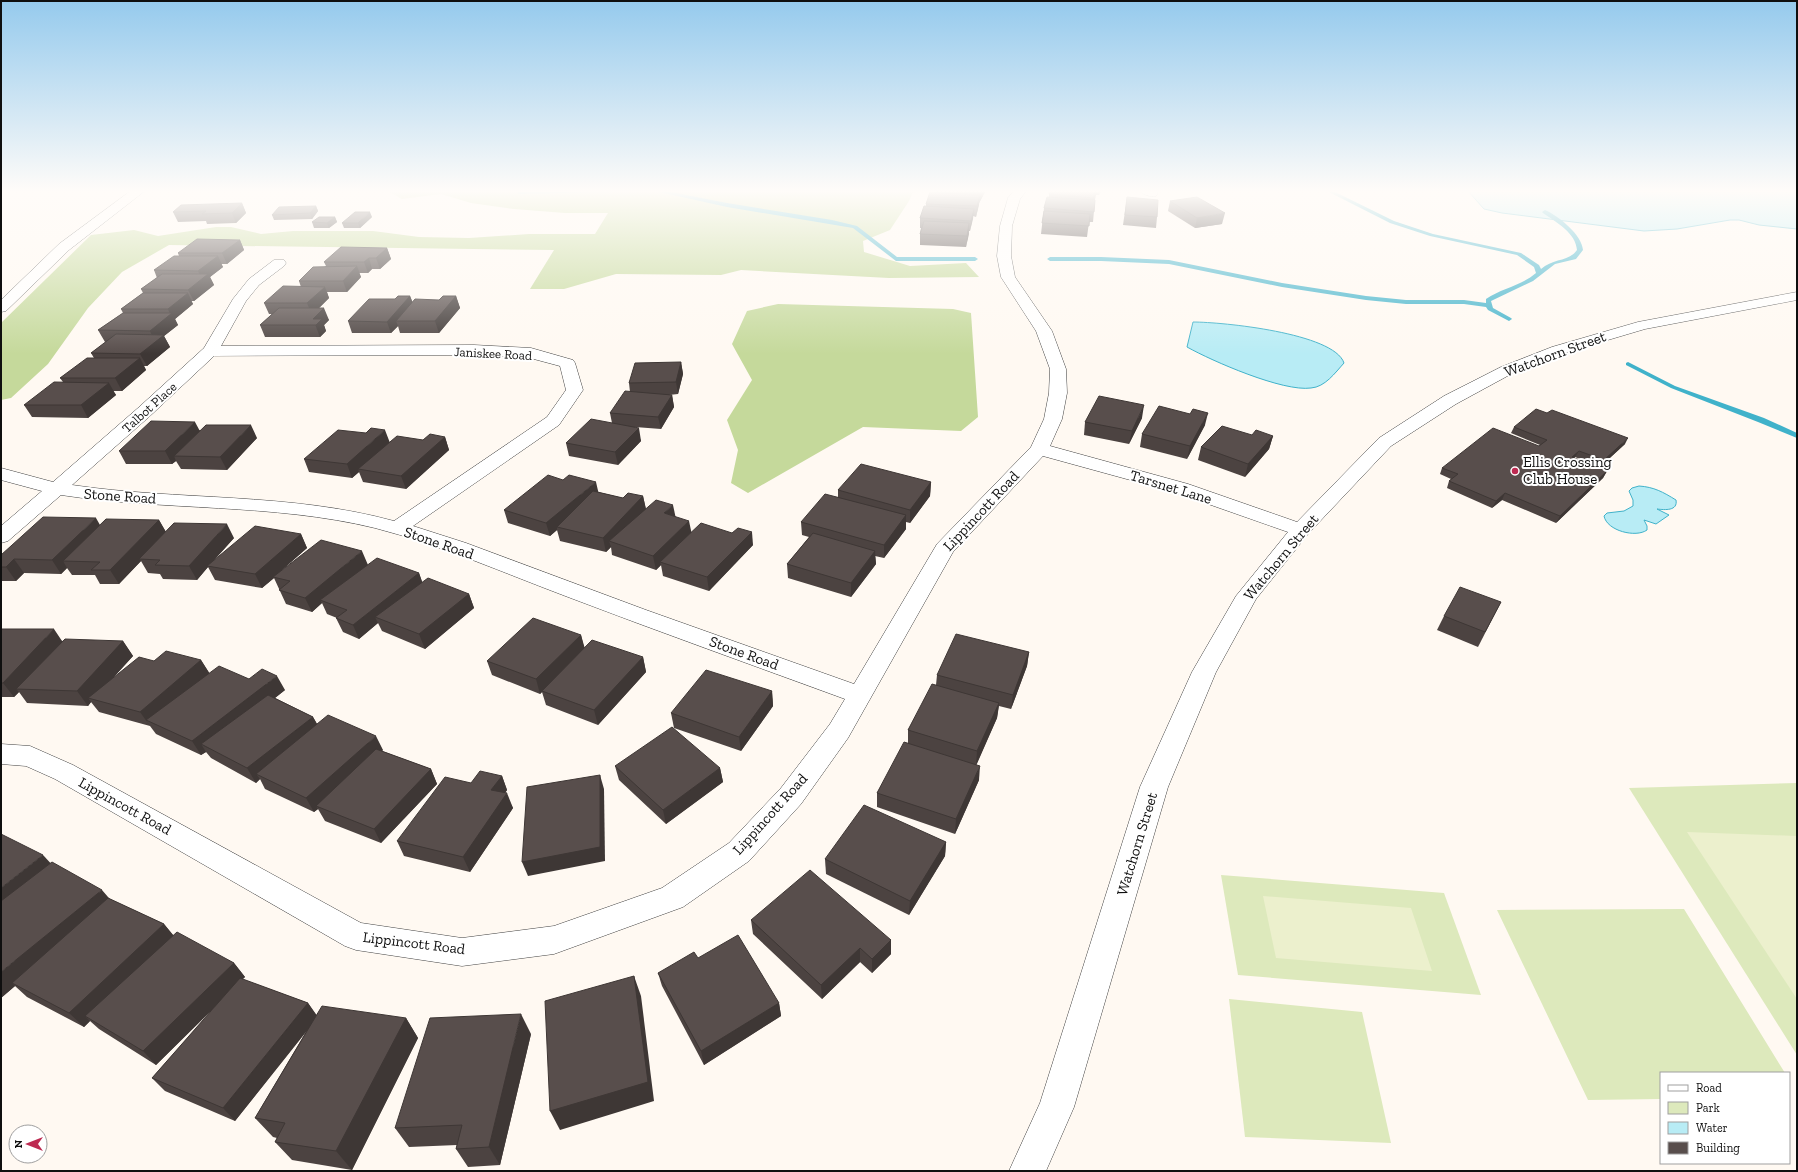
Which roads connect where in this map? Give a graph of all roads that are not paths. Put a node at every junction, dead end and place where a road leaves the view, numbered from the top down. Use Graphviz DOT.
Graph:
graph roads {
  1 [pos="67,245"];
  2 [pos="1005,245"];
  3 [pos="279,263"];
  4 [pos="1797,296"];
  5 [pos="1,308"];
  6 [pos="210,351"];
  7 [pos="1039,449"];
  8 [pos="1,474"];
  9 [pos="54,489"];
  10 [pos="397,528"];
  11 [pos="1301,530"];
  12 [pos="1,537"];
  13 [pos="859,695"];
  14 [pos="1,754"];
  15 [pos="1027,1171"];
  1 -- 5 [label="street"];
  2 -- 7 [label="street, Lippincott Road"];
  3 -- 6 [label="street, Talbot Place"];
  4 -- 11 [label="street, Watchorn Street"];
  6 -- 9 [label="street, Talbot Place"];
  6 -- 10 [label="street, Janiskee Road"];
  7 -- 11 [label="street, Tarsnet Lane"];
  7 -- 13 [label="street, Lippincott Road"];
  8 -- 9 [label="street, Stone Road"];
  9 -- 10 [label="street, Stone Road"];
  9 -- 12 [label="street, Talbot Place"];
  10 -- 13 [label="street, Stone Road"];
  11 -- 15 [label="street, Watchorn Street"];
  13 -- 14 [label="street, Lippincott Road"];
}
